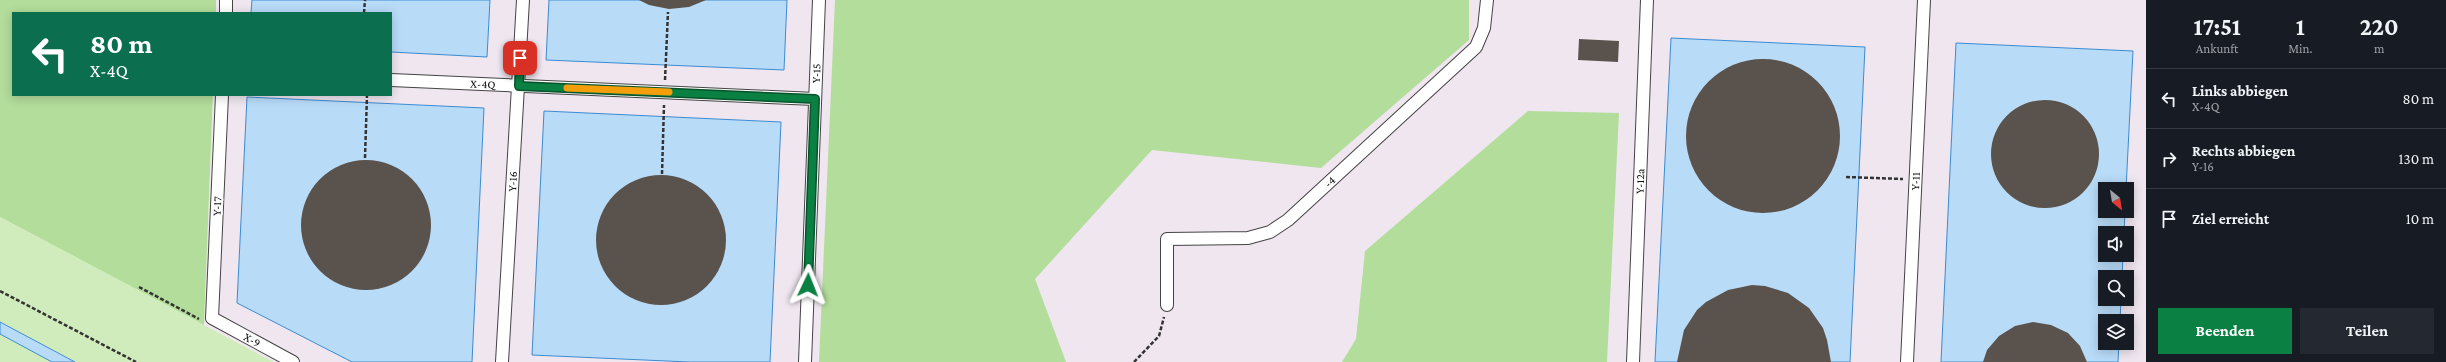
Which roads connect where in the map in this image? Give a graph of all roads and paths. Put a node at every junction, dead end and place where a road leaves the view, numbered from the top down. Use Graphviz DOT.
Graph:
graph roads {
  1 [pos="226,0"];
  2 [pos="365,0"];
  3 [pos="522,0"];
  4 [pos="819,0"];
  5 [pos="1487,0"];
  6 [pos="1647,0"];
  7 [pos="1924,0"];
  8 [pos="226,12"];
  9 [pos="364,12"];
  10 [pos="668,12"];
  11 [pos="392,80"];
  12 [pos="519,86"];
  13 [pos="665,92"];
  14 [pos="222,96"];
  15 [pos="367,96"];
  16 [pos="815,99"];
  17 [pos="364,158"];
  18 [pos="662,174"];
  19 [pos="1846,177"];
  20 [pos="1916,179"];
  21 [pos="139,287"];
  22 [pos="0,291"];
  23 [pos="1167,305"];
  24 [pos="212,318"];
  25 [pos="136,362"];
  26 [pos="293,362"];
  27 [pos="502,362"];
  28 [pos="805,362"];
  29 [pos="1134,362"];
  30 [pos="1633,362"];
  31 [pos="1907,362"];
  1 -- 8 [label="street"];
  2 -- 9 [label="path"];
  3 -- 12 [label="street, Y-16"];
  4 -- 16 [label="street, Y-15"];
  5 -- 23 [label="street, -4"];
  6 -- 30 [label="street, Y-12a"];
  7 -- 20 [label="street, Y-11"];
  10 -- 13 [label="path"];
  11 -- 12 [label="street, X-4Q"];
  12 -- 13 [label="street, X-4Q"];
  12 -- 27 [label="street, Y-16"];
  13 -- 16 [label="street, X-4Q"];
  13 -- 18 [label="path"];
  14 -- 24 [label="street, Y-17"];
  15 -- 17 [label="path"];
  16 -- 28 [label="street, Y-15"];
  19 -- 20 [label="path"];
  20 -- 31 [label="street, Y-11"];
  21 -- 24 [label="path"];
  22 -- 25 [label="path"];
  23 -- 29 [label="path"];
  24 -- 26 [label="street, X-9"];
}
